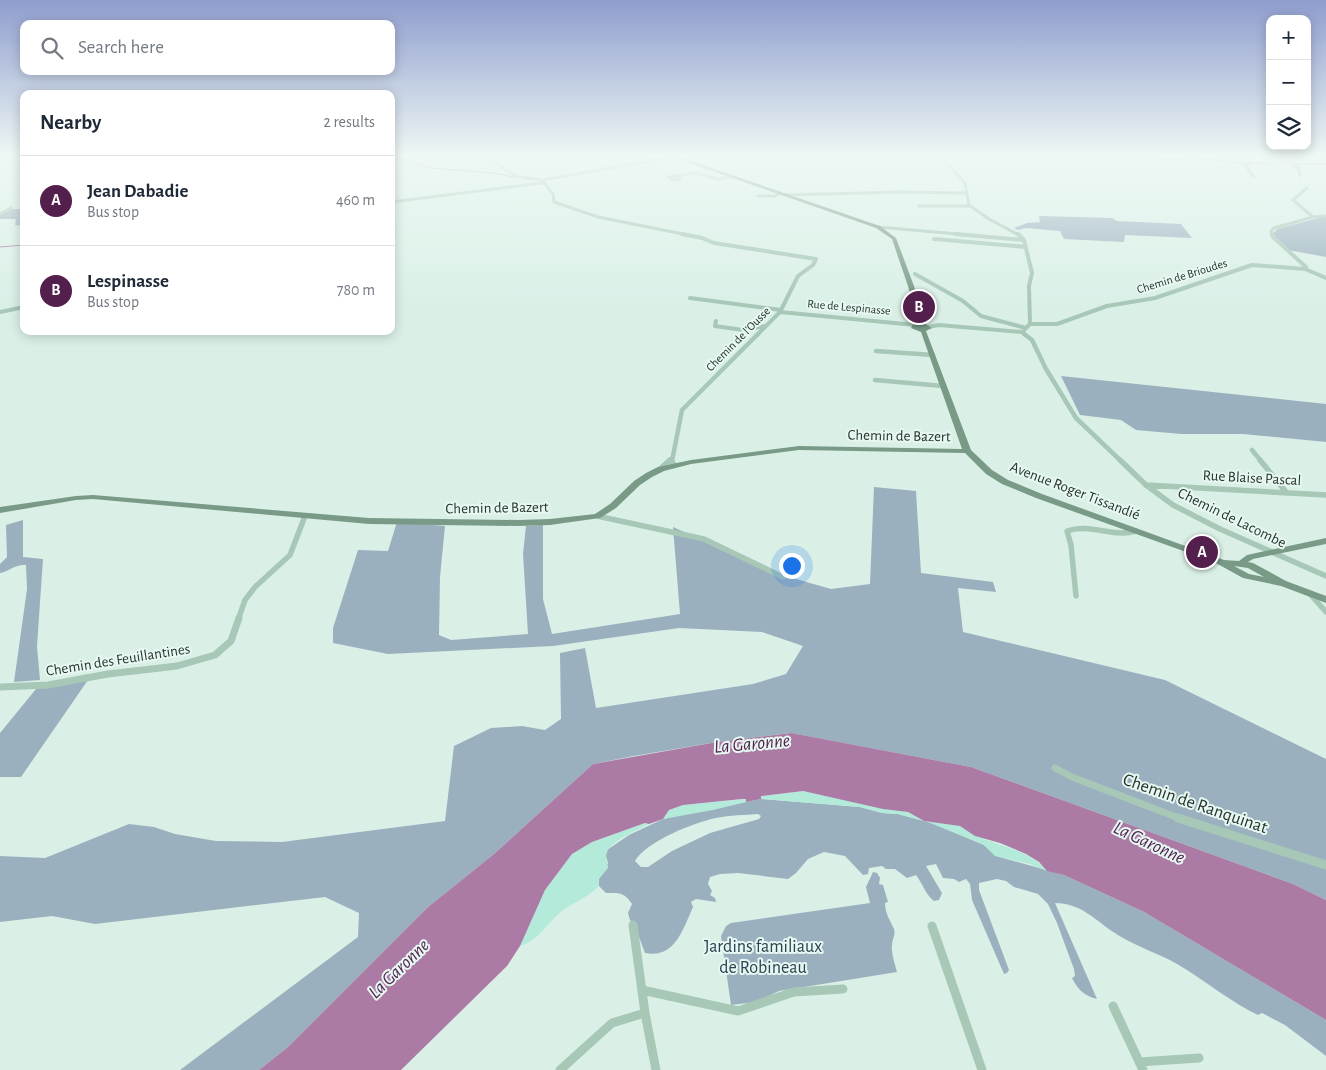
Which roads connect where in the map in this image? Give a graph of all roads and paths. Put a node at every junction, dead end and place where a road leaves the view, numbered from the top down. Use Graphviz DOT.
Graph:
graph roads {
  1 [pos="563,205"];
  2 [pos="814,205"];
  3 [pos="1299,205"];
  4 [pos="919,206"];
  5 [pos="971,206"];
  6 [pos="11,208"];
  7 [pos="0,214"];
  8 [pos="1326,216"];
  9 [pos="1313,217"];
  10 [pos="878,227"];
  11 [pos="934,240"];
  12 [pos="1024,240"];
  13 [pos="1026,247"];
  14 [pos="1306,269"];
  15 [pos="915,274"];
  16 [pos="1326,278"];
  17 [pos="690,298"];
  18 [pos="20,308"];
  19 [pos="781,311"];
  20 [pos="0,312"];
  21 [pos="716,321"];
  22 [pos="1030,324"];
  23 [pos="766,326"];
  24 [pos="922,327"];
  25 [pos="1024,330"];
  26 [pos="876,351"];
  27 [pos="933,356"];
  28 [pos="875,380"];
  29 [pos="943,386"];
  30 [pos="1252,450"];
  31 [pos="967,451"];
  32 [pos="673,462"];
  33 [pos="1146,485"];
  34 [pos="1286,492"];
  35 [pos="1326,495"];
  36 [pos="0,510"];
  37 [pos="305,516"];
  38 [pos="597,516"];
  39 [pos="1136,531"];
  40 [pos="1326,541"];
  41 [pos="1272,552"];
  42 [pos="1256,556"];
  43 [pos="1239,566"];
  44 [pos="1255,571"];
  45 [pos="1326,576"];
  46 [pos="783,577"];
  47 [pos="1311,594"];
  48 [pos="1076,596"];
  49 [pos="1326,600"];
  50 [pos="1326,612"];
  51 [pos="0,687"];
  52 [pos="1055,768"];
  53 [pos="1326,865"];
  54 [pos="633,925"];
  55 [pos="932,926"];
  56 [pos="843,989"];
  57 [pos="642,990"];
  58 [pos="1113,1006"];
  59 [pos="645,1013"];
  60 [pos="1199,1058"];
  61 [pos="1141,1066"];
  62 [pos="560,1070"];
  63 [pos="656,1070"];
  64 [pos="982,1070"];
  1 -- 19 [label="street, Chemin de l'Ousse"];
  2 -- 10 [label="main road, Avenue Roger Tissandié"];
  3 -- 9 [label="street"];
  4 -- 5 [label="street"];
  5 -- 12 [label="street"];
  6 -- 7 [label="street"];
  8 -- 9 [label="street"];
  9 -- 14 [label="street"];
  10 -- 12 [label="street"];
  10 -- 24 [label="main road, Avenue Roger Tissandié"];
  11 -- 13 [label="street"];
  12 -- 13 [label="street"];
  13 -- 22 [label="street"];
  14 -- 16 [label="street"];
  14 -- 22 [label="street, Chemin de Brioudes"];
  15 -- 25 [label="street"];
  17 -- 19 [label="street, Rue de Lespinasse"];
  18 -- 20 [label="street"];
  19 -- 23 [label="street, Chemin de l'Ousse"];
  19 -- 24 [label="street, Rue de Lespinasse"];
  21 -- 23 [label="street"];
  22 -- 25 [label="street"];
  23 -- 32 [label="street, Chemin de l'Ousse"];
  24 -- 25 [label="street"];
  24 -- 27 [label="main road, Avenue Roger Tissandié"];
  25 -- 33 [label="street, Chemin de Lacombe"];
  26 -- 27 [label="street"];
  27 -- 29 [label="main road, Avenue Roger Tissandié"];
  28 -- 29 [label="street"];
  29 -- 31 [label="main road, Avenue Roger Tissandié"];
  30 -- 34 [label="street"];
  31 -- 32 [label="main road, Chemin de Bazert"];
  31 -- 39 [label="main road, Avenue Roger Tissandié"];
  32 -- 38 [label="main road, Chemin de Bazert"];
  33 -- 34 [label="street, Rue Blaise Pascal"];
  33 -- 41 [label="street, Chemin de Lacombe"];
  34 -- 35 [label="street, Rue Blaise Pascal"];
  36 -- 37 [label="main road, Chemin de Bazert"];
  37 -- 38 [label="main road, Chemin de Bazert"];
  37 -- 51 [label="street, Chemin des Feuillantines"];
  38 -- 46 [label="street"];
  39 -- 43 [label="main road, Avenue Roger Tissandié"];
  39 -- 48 [label="street"];
  40 -- 41 [label="main road"];
  41 -- 42 [label="main road"];
  41 -- 45 [label="street, Chemin de Lacombe"];
  42 -- 43 [label="main road"];
  42 -- 44 [label="main road"];
  43 -- 44 [label="main road, Avenue Roger Tissandié"];
  44 -- 47 [label="main road"];
  47 -- 49 [label="main road"];
  47 -- 50 [label="street"];
  52 -- 53 [label="street, Chemin de Ranquinat"];
  54 -- 57 [label="street"];
  55 -- 64 [label="street"];
  56 -- 57 [label="street"];
  57 -- 59 [label="street"];
  58 -- 61 [label="street"];
  59 -- 62 [label="street"];
  59 -- 63 [label="street"];
  60 -- 61 [label="street"];
}
